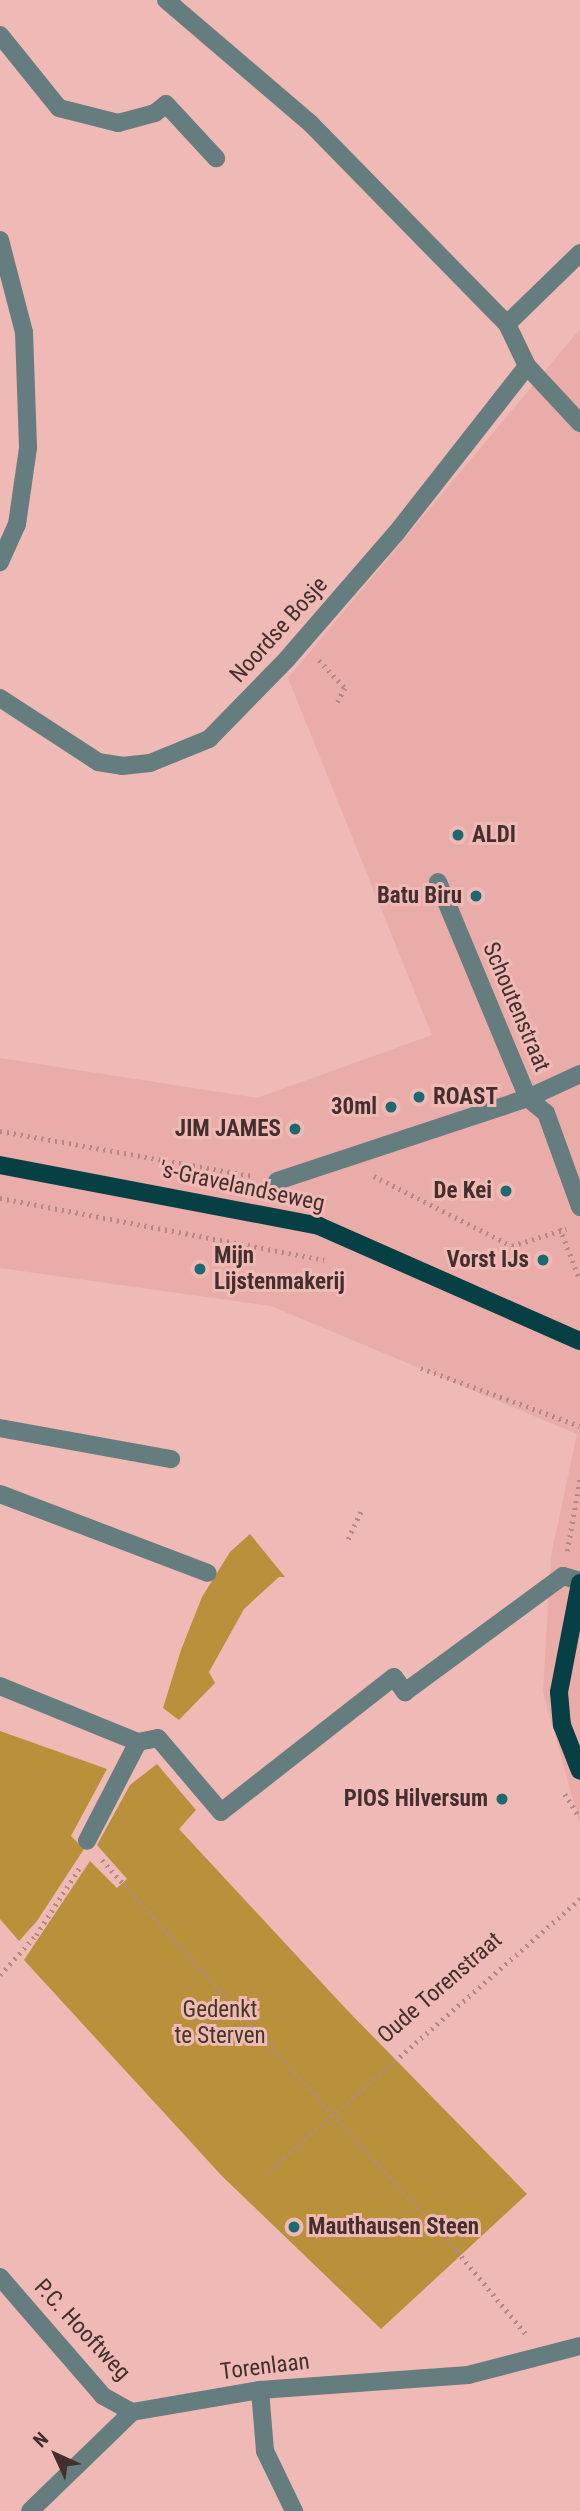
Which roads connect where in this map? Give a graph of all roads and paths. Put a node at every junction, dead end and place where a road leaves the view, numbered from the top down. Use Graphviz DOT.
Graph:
graph roads {
  1 [pos="166,0"];
  2 [pos="0,35"];
  3 [pos="216,158"];
  4 [pos="0,240"];
  5 [pos="580,253"];
  6 [pos="507,324"];
  7 [pos="527,366"];
  8 [pos="580,423"];
  9 [pos="0,562"];
  10 [pos="316,657"];
  11 [pos="0,698"];
  12 [pos="337,704"];
  13 [pos="438,882"];
  14 [pos="580,1074"];
  15 [pos="528,1098"];
  16 [pos="0,1131"];
  17 [pos="342,1160"];
  18 [pos="0,1165"];
  19 [pos="277,1181"];
  20 [pos="0,1198"];
  21 [pos="580,1207"];
  22 [pos="573,1227"];
  23 [pos="297,1253"];
  24 [pos="580,1341"];
  25 [pos="421,1368"];
  26 [pos="580,1426"];
  27 [pos="0,1428"];
  28 [pos="171,1459"];
  29 [pos="0,1494"];
  30 [pos="363,1507"];
  31 [pos="348,1539"];
  32 [pos="208,1573"];
  33 [pos="580,1582"];
  34 [pos="0,1686"];
  35 [pos="138,1742"];
  36 [pos="580,1771"];
  37 [pos="88,1850"];
  38 [pos="580,1899"];
  39 [pos="0,1975"];
  40 [pos="333,2114"];
  41 [pos="268,2172"];
  42 [pos="0,2277"];
  43 [pos="8,2297"];
  44 [pos="580,2346"];
  45 [pos="544,2355"];
  46 [pos="260,2390"];
  47 [pos="132,2412"];
  48 [pos="30,2511"];
  49 [pos="294,2511"];
  1 -- 6 [label="street"];
  2 -- 3 [label="street"];
  4 -- 9 [label="street"];
  5 -- 6 [label="street"];
  6 -- 7 [label="street"];
  7 -- 8 [label="street"];
  7 -- 11 [label="street, Noordse Bosje"];
  10 -- 12 [label="path"];
  13 -- 15 [label="street, Schoutenstraat"];
  14 -- 15 [label="street, Schoutenstraat"];
  15 -- 17 [label="street, 's-Gravelandseweg"];
  15 -- 21 [label="street"];
  16 -- 19 [label="path, 's-Gravelandseweg"];
  17 -- 19 [label="street, 's-Gravelandseweg"];
  17 -- 22 [label="path"];
  18 -- 24 [label="main road, 's-Gravelandseweg"];
  20 -- 23 [label="path"];
  25 -- 26 [label="path"];
  27 -- 28 [label="street"];
  29 -- 32 [label="street"];
  30 -- 31 [label="path"];
  33 -- 35 [label="street"];
  33 -- 36 [label="main road"];
  34 -- 35 [label="street"];
  35 -- 37 [label="street"];
  37 -- 39 [label="path"];
  37 -- 40 [label="path"];
  38 -- 40 [label="path, Oude Torenstraat"];
  40 -- 41 [label="path, Oude Torenstraat"];
  40 -- 45 [label="path"];
  42 -- 43 [label="street, P.C. Hooftweg"];
  43 -- 47 [label="street, P.C. Hooftweg"];
  44 -- 45 [label="street, Torenlaan"];
  45 -- 46 [label="street, Torenlaan"];
  46 -- 47 [label="street, Torenlaan"];
  46 -- 49 [label="street"];
  47 -- 48 [label="street"];
}
